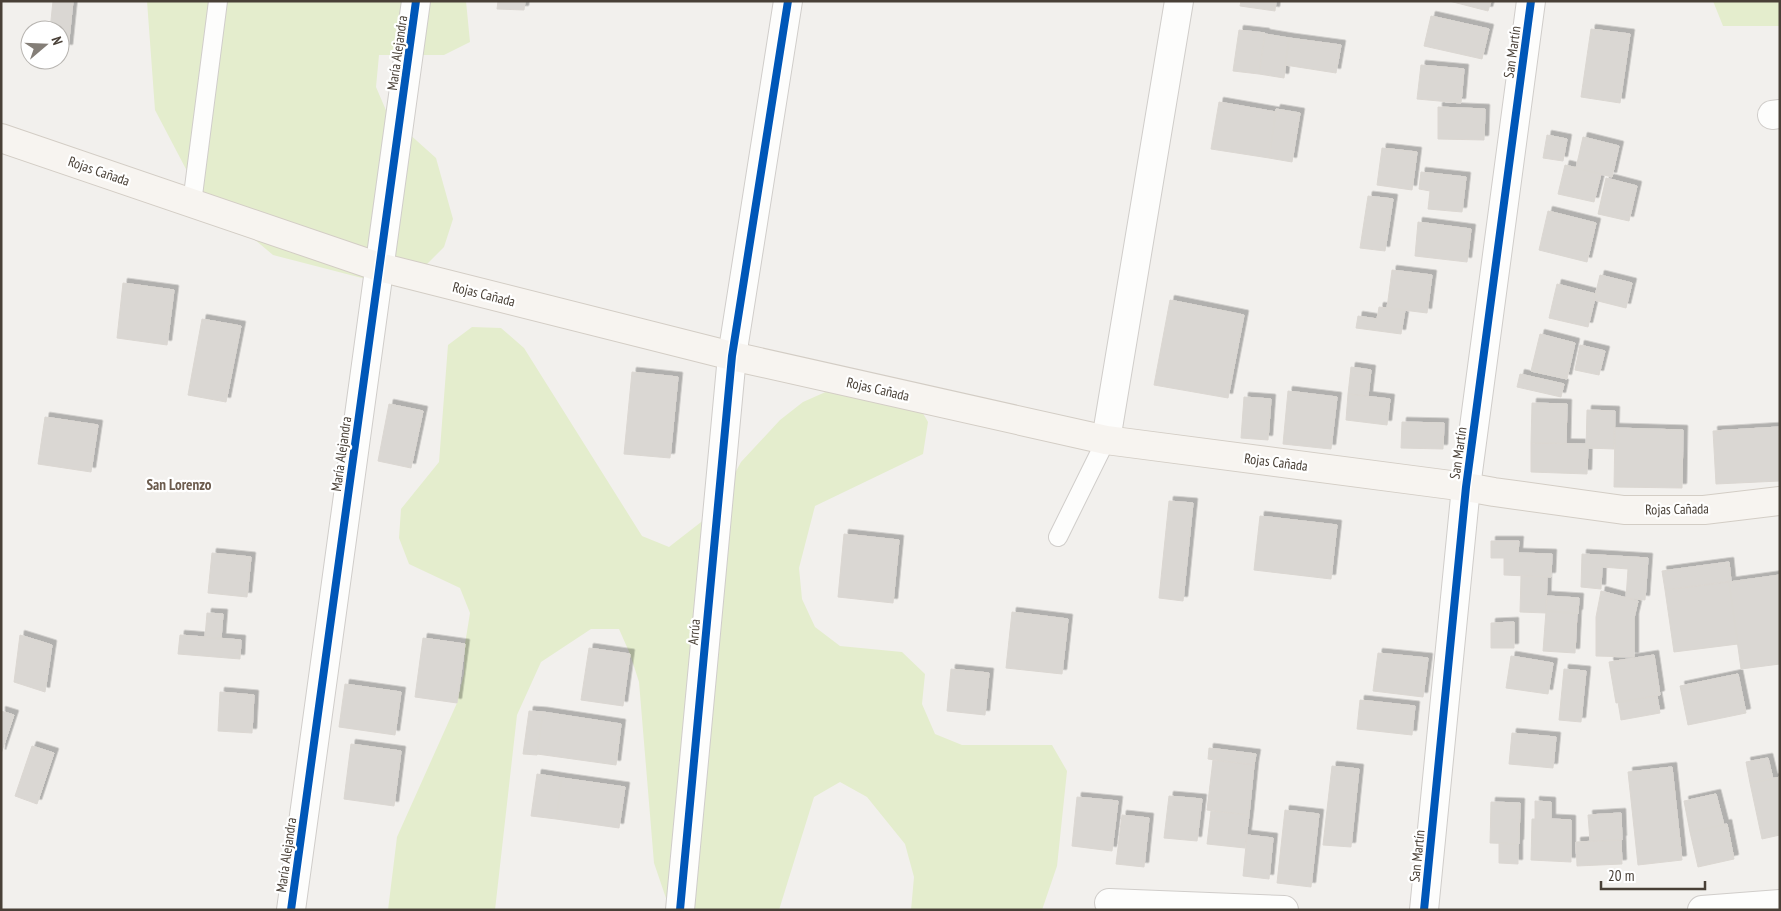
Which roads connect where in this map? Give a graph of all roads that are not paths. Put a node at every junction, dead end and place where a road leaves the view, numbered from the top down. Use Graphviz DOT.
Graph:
graph roads {
  1 [pos="218,1"];
  2 [pos="416,1"];
  3 [pos="788,1"];
  4 [pos="1179,1"];
  5 [pos="1531,1"];
  6 [pos="1,138"];
  7 [pos="192,203"];
  8 [pos="379,267"];
  9 [pos="732,356"];
  10 [pos="1106,440"];
  11 [pos="1466,487"];
  12 [pos="1780,501"];
  13 [pos="1058,537"];
  14 [pos="1109,903"];
  15 [pos="1780,904"];
  16 [pos="291,910"];
  17 [pos="680,910"];
  18 [pos="1284,910"];
  19 [pos="1424,910"];
  20 [pos="1702,910"];
  1 -- 7 [label="lane"];
  2 -- 8 [label="street, María Alejandra"];
  3 -- 9 [label="street, Arrúa"];
  4 -- 10 [label="street"];
  5 -- 11 [label="street, San Martín"];
  6 -- 7 [label="main road, Rojas Cañada"];
  7 -- 8 [label="main road, Rojas Cañada"];
  8 -- 9 [label="main road, Rojas Cañada"];
  8 -- 16 [label="street, María Alejandra"];
  9 -- 10 [label="main road, Rojas Cañada"];
  9 -- 17 [label="street, Arrúa"];
  10 -- 11 [label="main road, Rojas Cañada"];
  10 -- 13 [label="lane"];
  11 -- 12 [label="main road, Rojas Cañada"];
  11 -- 19 [label="street, San Martín"];
  14 -- 18 [label="street"];
  15 -- 20 [label="street"];
}
